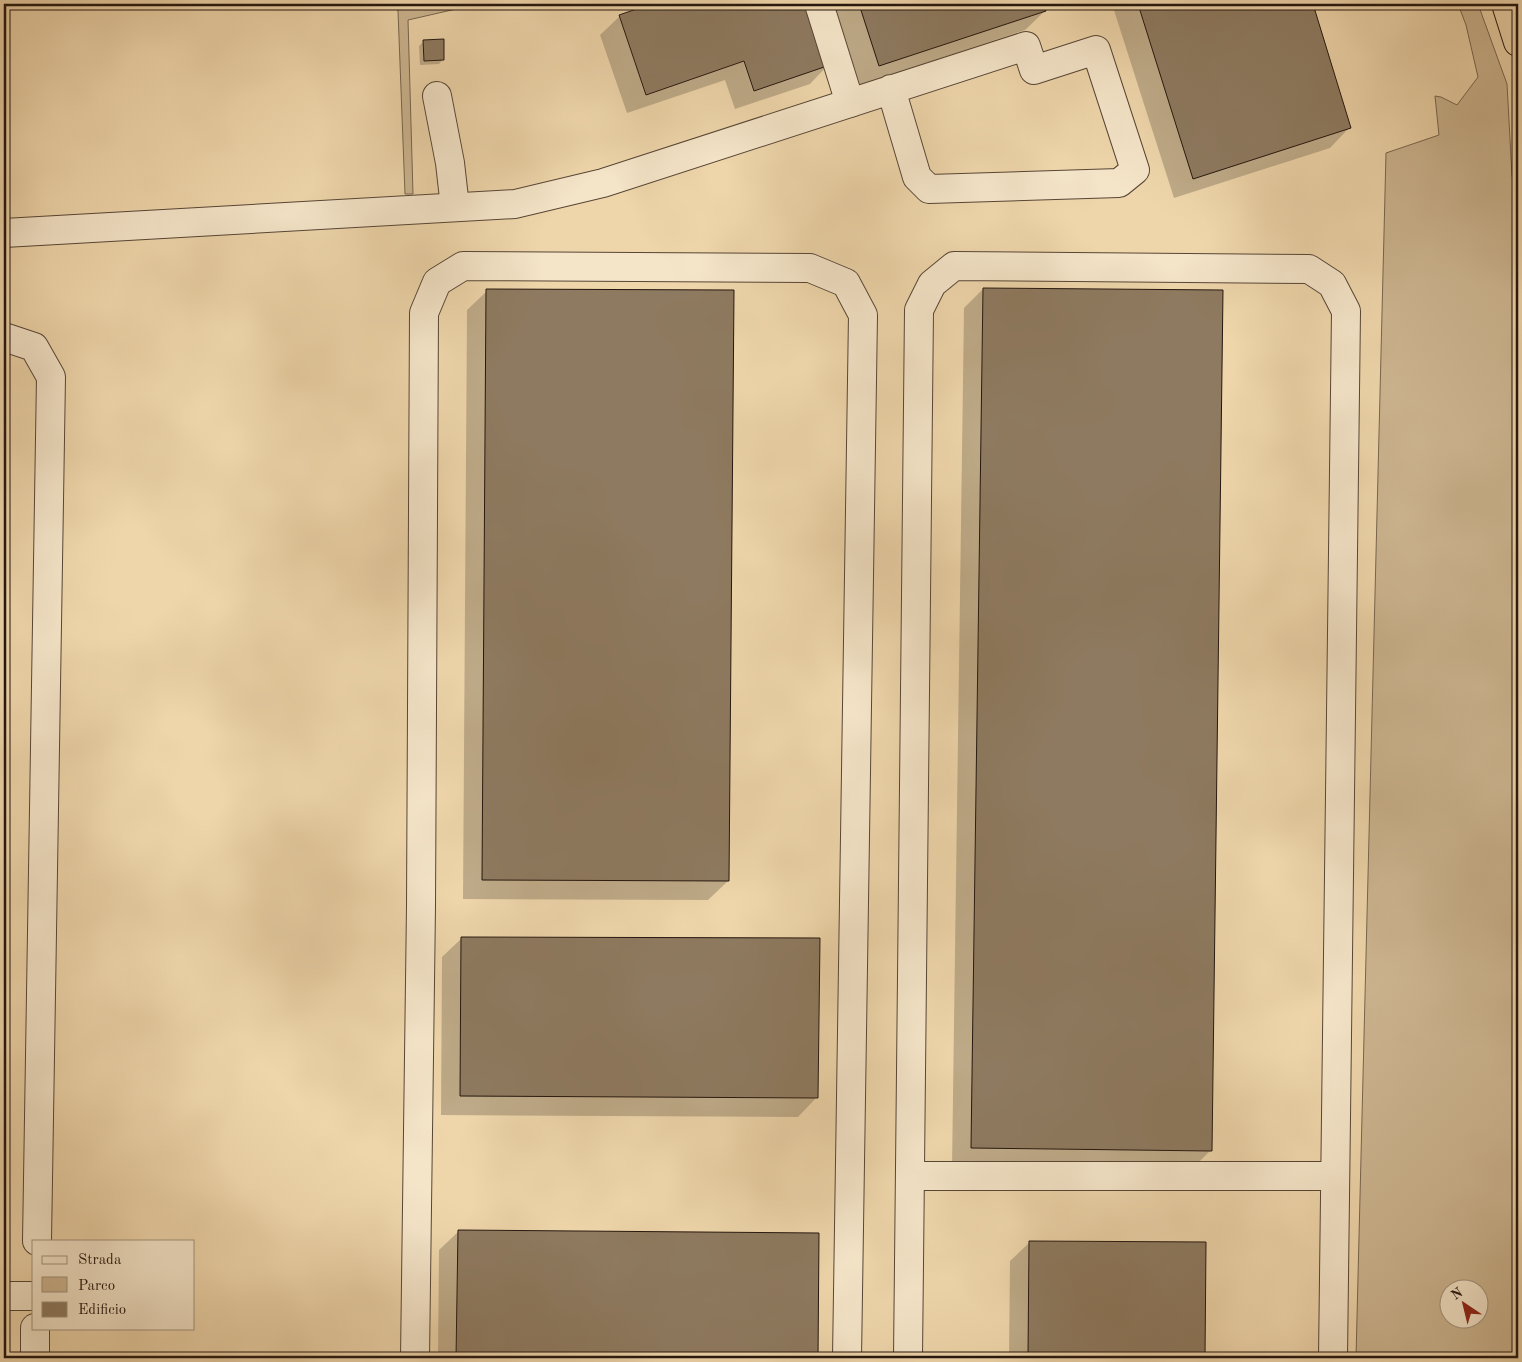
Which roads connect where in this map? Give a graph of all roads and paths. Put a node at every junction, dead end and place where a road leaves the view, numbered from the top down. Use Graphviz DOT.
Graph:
graph roads {
  1 [pos="818,4"];
  2 [pos="1506,4"];
  3 [pos="1518,42"];
  4 [pos="891,89"];
  5 [pos="437,96"];
  6 [pos="850,103"];
  7 [pos="455,207"];
  8 [pos="4,233"];
  9 [pos="4,337"];
  10 [pos="910,1176"];
  11 [pos="1335,1176"];
  12 [pos="37,1240"];
  13 [pos="4,1296"];
  14 [pos="32,1296"];
  15 [pos="35,1330"];
  16 [pos="35,1358"];
  17 [pos="415,1358"];
  18 [pos="847,1358"];
  19 [pos="908,1358"];
  20 [pos="1333,1358"];
  1 -- 6 [label="street"];
  2 -- 3 [label="highway"];
  4 -- 4 [label="street"];
  4 -- 6 [label="street"];
  5 -- 7 [label="street"];
  6 -- 7 [label="street"];
  7 -- 8 [label="street"];
  9 -- 12 [label="street"];
  10 -- 11 [label="street"];
  10 -- 11 [label="street"];
  10 -- 19 [label="street"];
  11 -- 20 [label="street"];
  13 -- 14 [label="street"];
  15 -- 16 [label="street"];
  17 -- 18 [label="street"];
}
